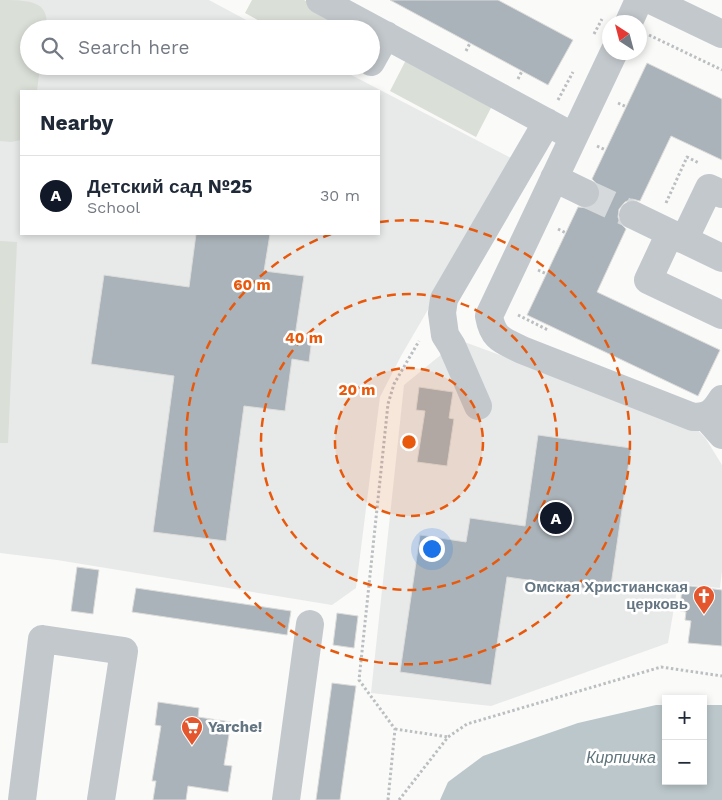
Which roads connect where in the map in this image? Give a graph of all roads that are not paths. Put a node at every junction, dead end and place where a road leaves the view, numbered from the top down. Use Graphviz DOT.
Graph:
graph roads {
  1 [pos="320,0"];
  2 [pos="637,10"];
  3 [pos="358,20"];
  4 [pos="380,32"];
  5 [pos="722,34"];
  6 [pos="386,35"];
  7 [pos="380,46"];
  8 [pos="610,60"];
  9 [pos="548,122"];
  10 [pos="574,137"];
  11 [pos="554,178"];
  12 [pos="585,193"];
  13 [pos="722,194"];
  14 [pos="633,215"];
  15 [pos="677,236"];
  16 [pos="722,258"];
  17 [pos="722,315"];
  18 [pos="478,406"];
  19 [pos="717,417"];
  20 [pos="310,624"];
  21 [pos="22,800"];
  22 [pos="101,800"];
  23 [pos="286,800"];
  1 -- 3 [label="lane"];
  2 -- 5 [label="lane"];
  4 -- 6 [label="lane"];
  6 -- 7 [label="lane"];
  6 -- 9 [label="lane"];
  8 -- 10 [label="lane"];
  9 -- 10 [label="lane"];
  9 -- 18 [label="lane"];
  10 -- 11 [label="lane"];
  11 -- 12 [label="lane"];
  11 -- 19 [label="lane"];
  13 -- 15 [label="lane"];
  14 -- 15 [label="lane"];
  15 -- 16 [label="lane"];
  15 -- 17 [label="lane"];
  20 -- 23 [label="lane"];
  21 -- 22 [label="lane"];
}
